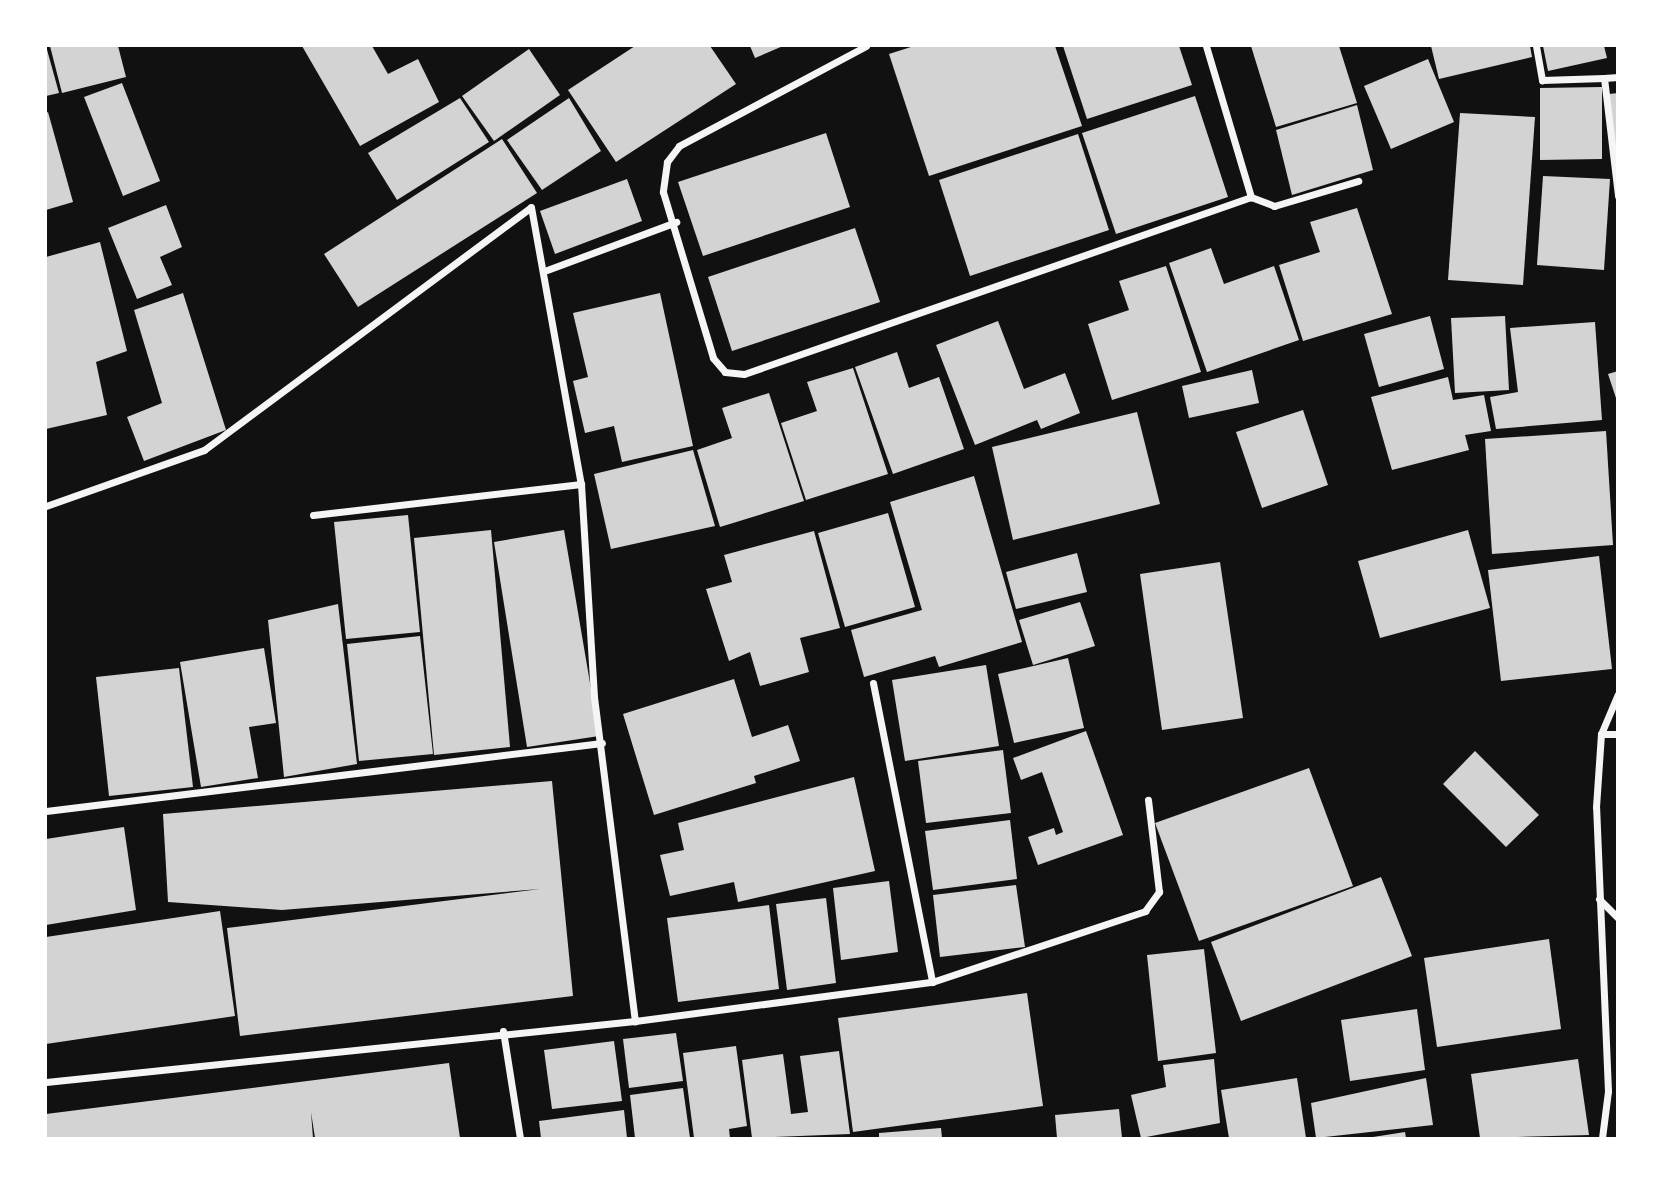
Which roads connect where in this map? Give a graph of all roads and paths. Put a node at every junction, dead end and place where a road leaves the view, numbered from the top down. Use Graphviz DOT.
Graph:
graph roads {
  1 [pos="866,46"];
  2 [pos="1206,46"];
  3 [pos="1535,46"];
  4 [pos="1618,77"];
  5 [pos="1604,78"];
  6 [pos="1358,181"];
  7 [pos="1618,195"];
  8 [pos="1251,197"];
  9 [pos="676,222"];
  10 [pos="547,270"];
  11 [pos="581,484"];
  12 [pos="46,506"];
  13 [pos="313,515"];
  14 [pos="873,683"];
  15 [pos="1618,694"];
  16 [pos="1601,734"];
  17 [pos="1618,734"];
  18 [pos="602,743"];
  19 [pos="1148,800"];
  20 [pos="46,811"];
  21 [pos="1600,899"];
  22 [pos="1618,918"];
  23 [pos="932,982"];
  24 [pos="635,1021"];
  25 [pos="503,1031"];
  26 [pos="46,1082"];
  27 [pos="520,1139"];
  28 [pos="1602,1139"];
  1 -- 9 [label="street"];
  2 -- 8 [label="street"];
  3 -- 5 [label="street"];
  4 -- 5 [label="street"];
  5 -- 7 [label="street"];
  6 -- 8 [label="street"];
  8 -- 9 [label="street"];
  9 -- 10 [label="street"];
  10 -- 11 [label="street"];
  10 -- 12 [label="street"];
  11 -- 13 [label="street"];
  11 -- 18 [label="street"];
  14 -- 23 [label="street"];
  15 -- 16 [label="street"];
  16 -- 17 [label="street"];
  16 -- 21 [label="street"];
  18 -- 20 [label="street"];
  18 -- 24 [label="street"];
  19 -- 23 [label="street"];
  21 -- 22 [label="street"];
  21 -- 28 [label="street"];
  23 -- 24 [label="street"];
  24 -- 25 [label="street"];
  25 -- 26 [label="street"];
  25 -- 27 [label="street"];
}
